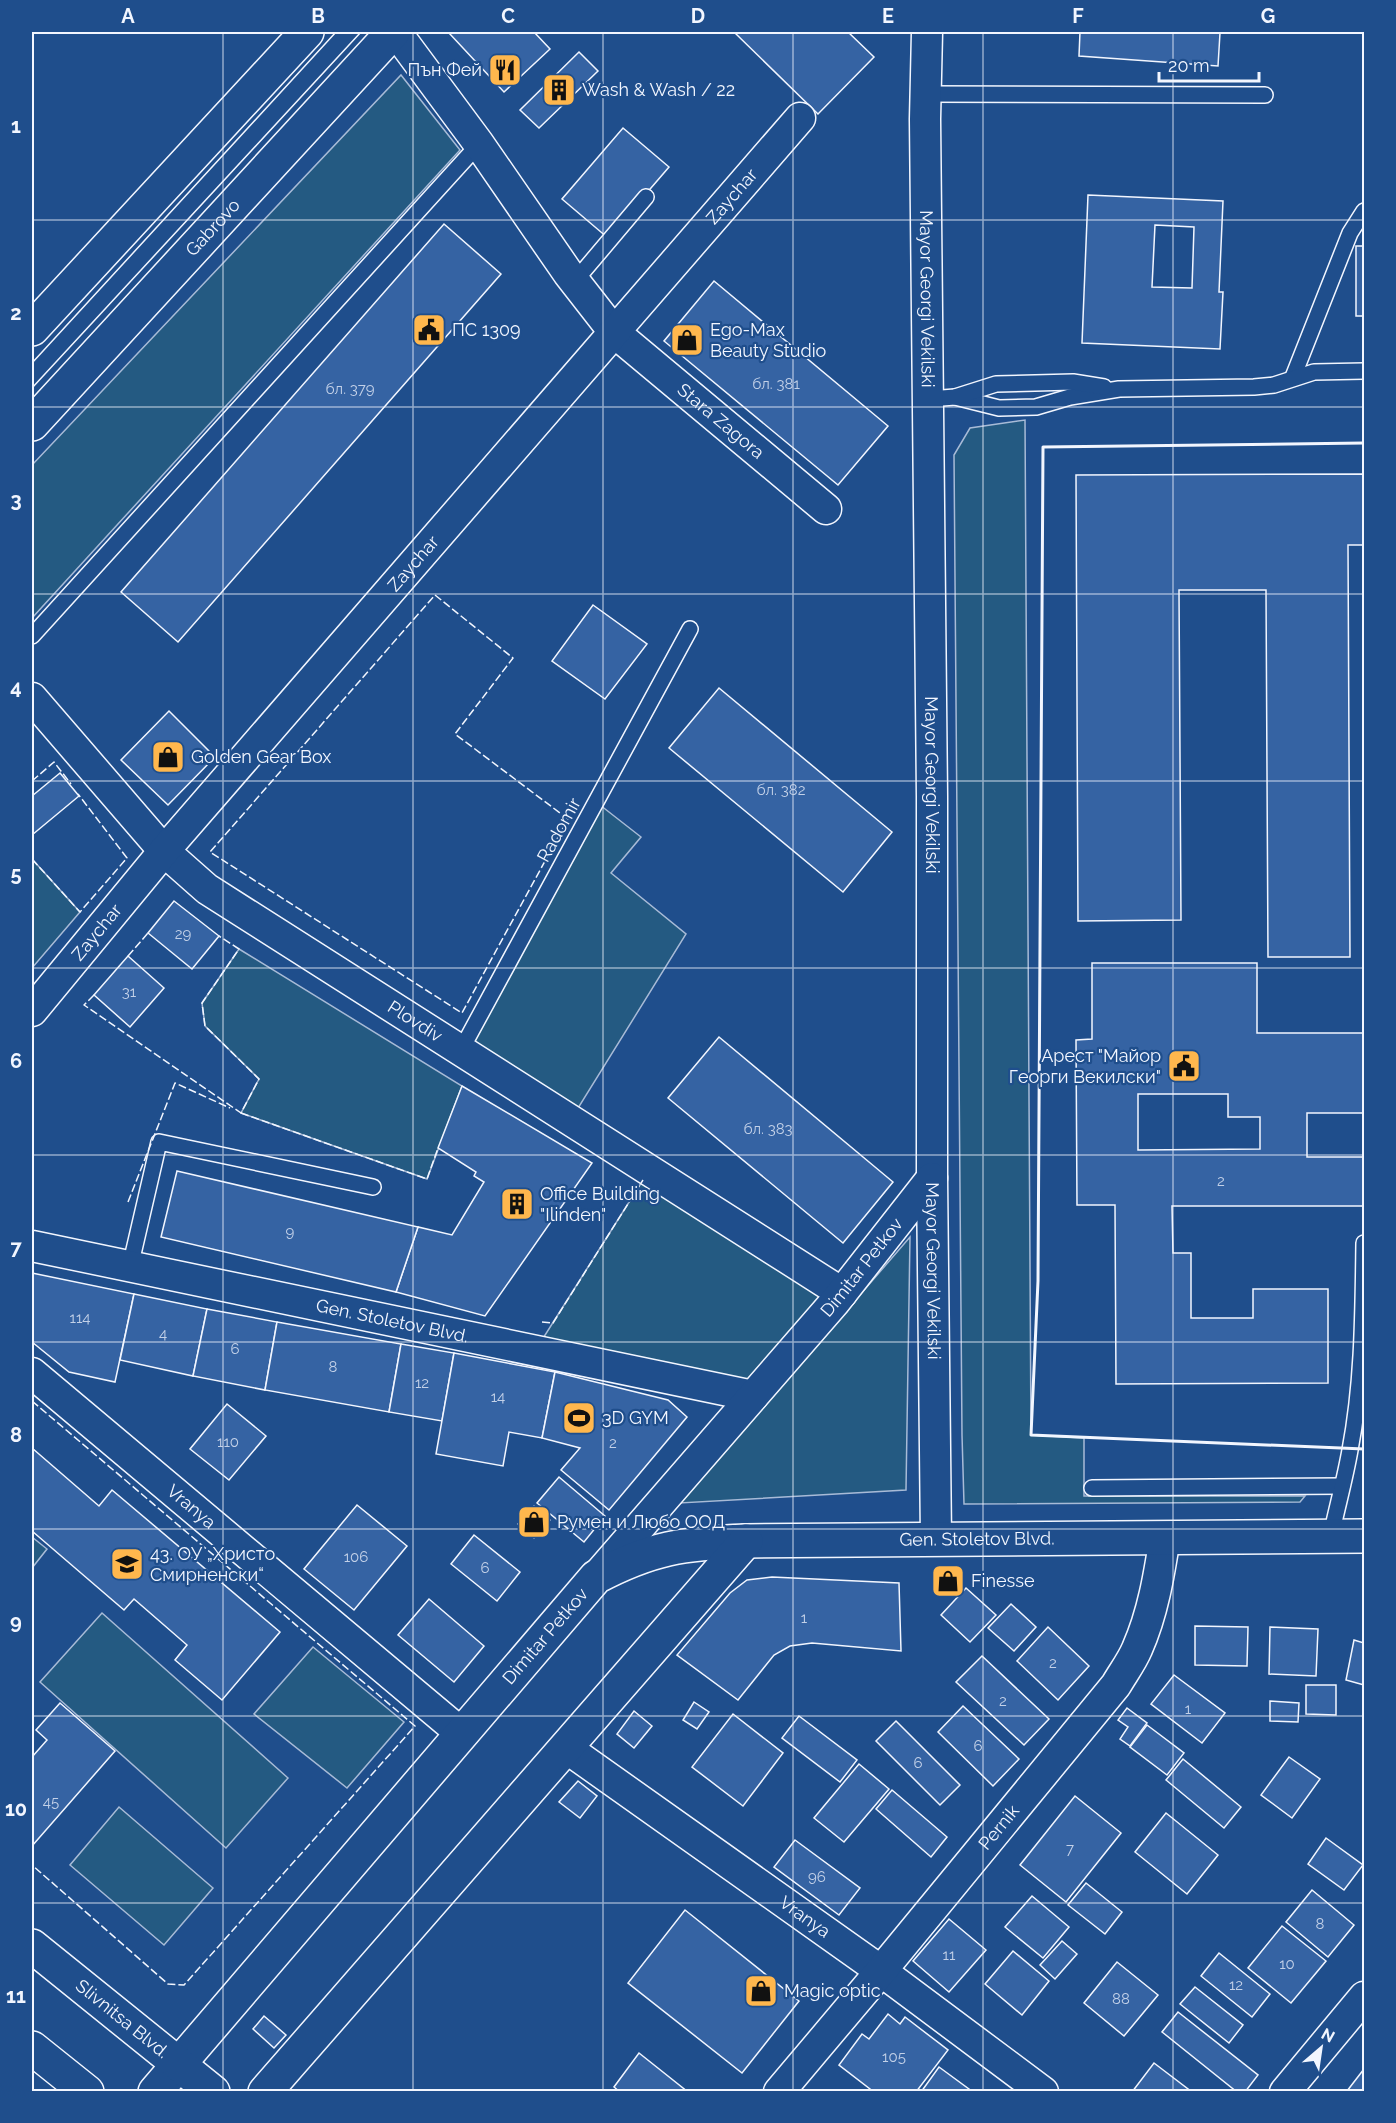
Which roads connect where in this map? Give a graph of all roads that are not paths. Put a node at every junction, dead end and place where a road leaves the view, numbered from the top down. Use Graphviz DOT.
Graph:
graph roads {
  1 [pos="307,32"];
  2 [pos="394,32"];
  3 [pos="927,32"];
  4 [pos="926,94"];
  5 [pos="1265,95"];
  6 [pos="800,118"];
  7 [pos="479,144"];
  8 [pos="646,197"];
  9 [pos="1365,210"];
  10 [pos="575,281"];
  11 [pos="32,329"];
  12 [pos="614,332"];
  13 [pos="1365,371"];
  14 [pos="1293,377"];
  15 [pos="1119,389"];
  16 [pos="942,398"];
  17 [pos="32,424"];
  18 [pos="826,509"];
  19 [pos="690,629"];
  20 [pos="32,636"];
  21 [pos="32,698"];
  22 [pos="164,850"];
  23 [pos="32,1011"];
  24 [pos="461,1050"];
  25 [pos="932,1178"];
  26 [pos="373,1188"];
  27 [pos="1364,1243"];
  28 [pos="32,1246"];
  29 [pos="130,1267"];
  30 [pos="842,1293"];
  31 [pos="32,1373"];
  32 [pos="753,1396"];
  33 [pos="1342,1486"];
  34 [pos="1092,1488"];
  35 [pos="1165,1536"];
  36 [pos="1330,1536"];
  37 [pos="1365,1536"];
  38 [pos="746,1540"];
  39 [pos="936,1540"];
  40 [pos="596,1577"];
  41 [pos="461,1733"];
  42 [pos="565,1747"];
  43 [pos="32,1946"];
  44 [pos="881,1971"];
  45 [pos="1363,2001"];
  46 [pos="32,2048"];
  47 [pos="178,2064"];
  48 [pos="87,2091"];
  49 [pos="154,2091"];
  50 [pos="213,2091"];
  51 [pos="265,2091"];
  52 [pos="779,2091"];
  53 [pos="1043,2091"];
  54 [pos="1285,2091"];
  1 -- 11 [label="street"];
  2 -- 7 [label="street, Stara Zagora"];
  2 -- 17 [label="street, Gabrovo"];
  3 -- 4 [label="street, Mayor Georgi Vekilski"];
  4 -- 5 [label="lane"];
  4 -- 16 [label="street, Mayor Georgi Vekilski"];
  6 -- 12 [label="street, Zaychar"];
  7 -- 10 [label="street, Stara Zagora"];
  7 -- 20 [label="lane"];
  8 -- 10 [label="lane"];
  9 -- 14 [label="lane"];
  10 -- 12 [label="street, Stara Zagora"];
  12 -- 18 [label="street, Stara Zagora"];
  12 -- 22 [label="street, Zaychar"];
  13 -- 14 [label="lane"];
  14 -- 15 [label="lane"];
  15 -- 16 [label="lane"];
  15 -- 16 [label="lane"];
  16 -- 25 [label="street, Mayor Georgi Vekilski"];
  19 -- 24 [label="lane, Radomir"];
  21 -- 22 [label="street, Plovdiv"];
  22 -- 23 [label="street, Zaychar"];
  22 -- 24 [label="street, Plovdiv"];
  24 -- 30 [label="street, Plovdiv"];
  25 -- 30 [label="street, Dimitar Petkov"];
  25 -- 39 [label="street, Mayor Georgi Vekilski"];
  26 -- 29 [label="lane"];
  27 -- 33 [label="lane"];
  28 -- 29 [label="street, Gen. Stoletov Blvd."];
  29 -- 32 [label="street, Gen. Stoletov Blvd."];
  30 -- 32 [label="street, Dimitar Petkov"];
  31 -- 41 [label="street, Vranya"];
  32 -- 40 [label="street, Dimitar Petkov"];
  33 -- 34 [label="lane"];
  33 -- 36 [label="lane"];
  35 -- 36 [label="street, Gen. Stoletov Blvd."];
  35 -- 39 [label="street, Gen. Stoletov Blvd."];
  35 -- 44 [label="street, Pernik"];
  36 -- 37 [label="street, Gen. Stoletov Blvd."];
  38 -- 39 [label="street, Gen. Stoletov Blvd."];
  38 -- 40 [label="street, Gen. Stoletov Blvd."];
  38 -- 42 [label="street"];
  40 -- 41 [label="street, Dimitar Petkov"];
  41 -- 47 [label="street, Dimitar Petkov"];
  42 -- 44 [label="street, Vranya"];
  42 -- 51 [label="street"];
  43 -- 47 [label="street, Slivnitsa Blvd."];
  44 -- 52 [label="street, Pernik"];
  44 -- 53 [label="street, Vranya"];
  45 -- 54 [label="street"];
  46 -- 48 [label="street"];
  47 -- 49 [label="street, Dimitar Petkov"];
  47 -- 50 [label="street, Slivnitsa Blvd."];
}
